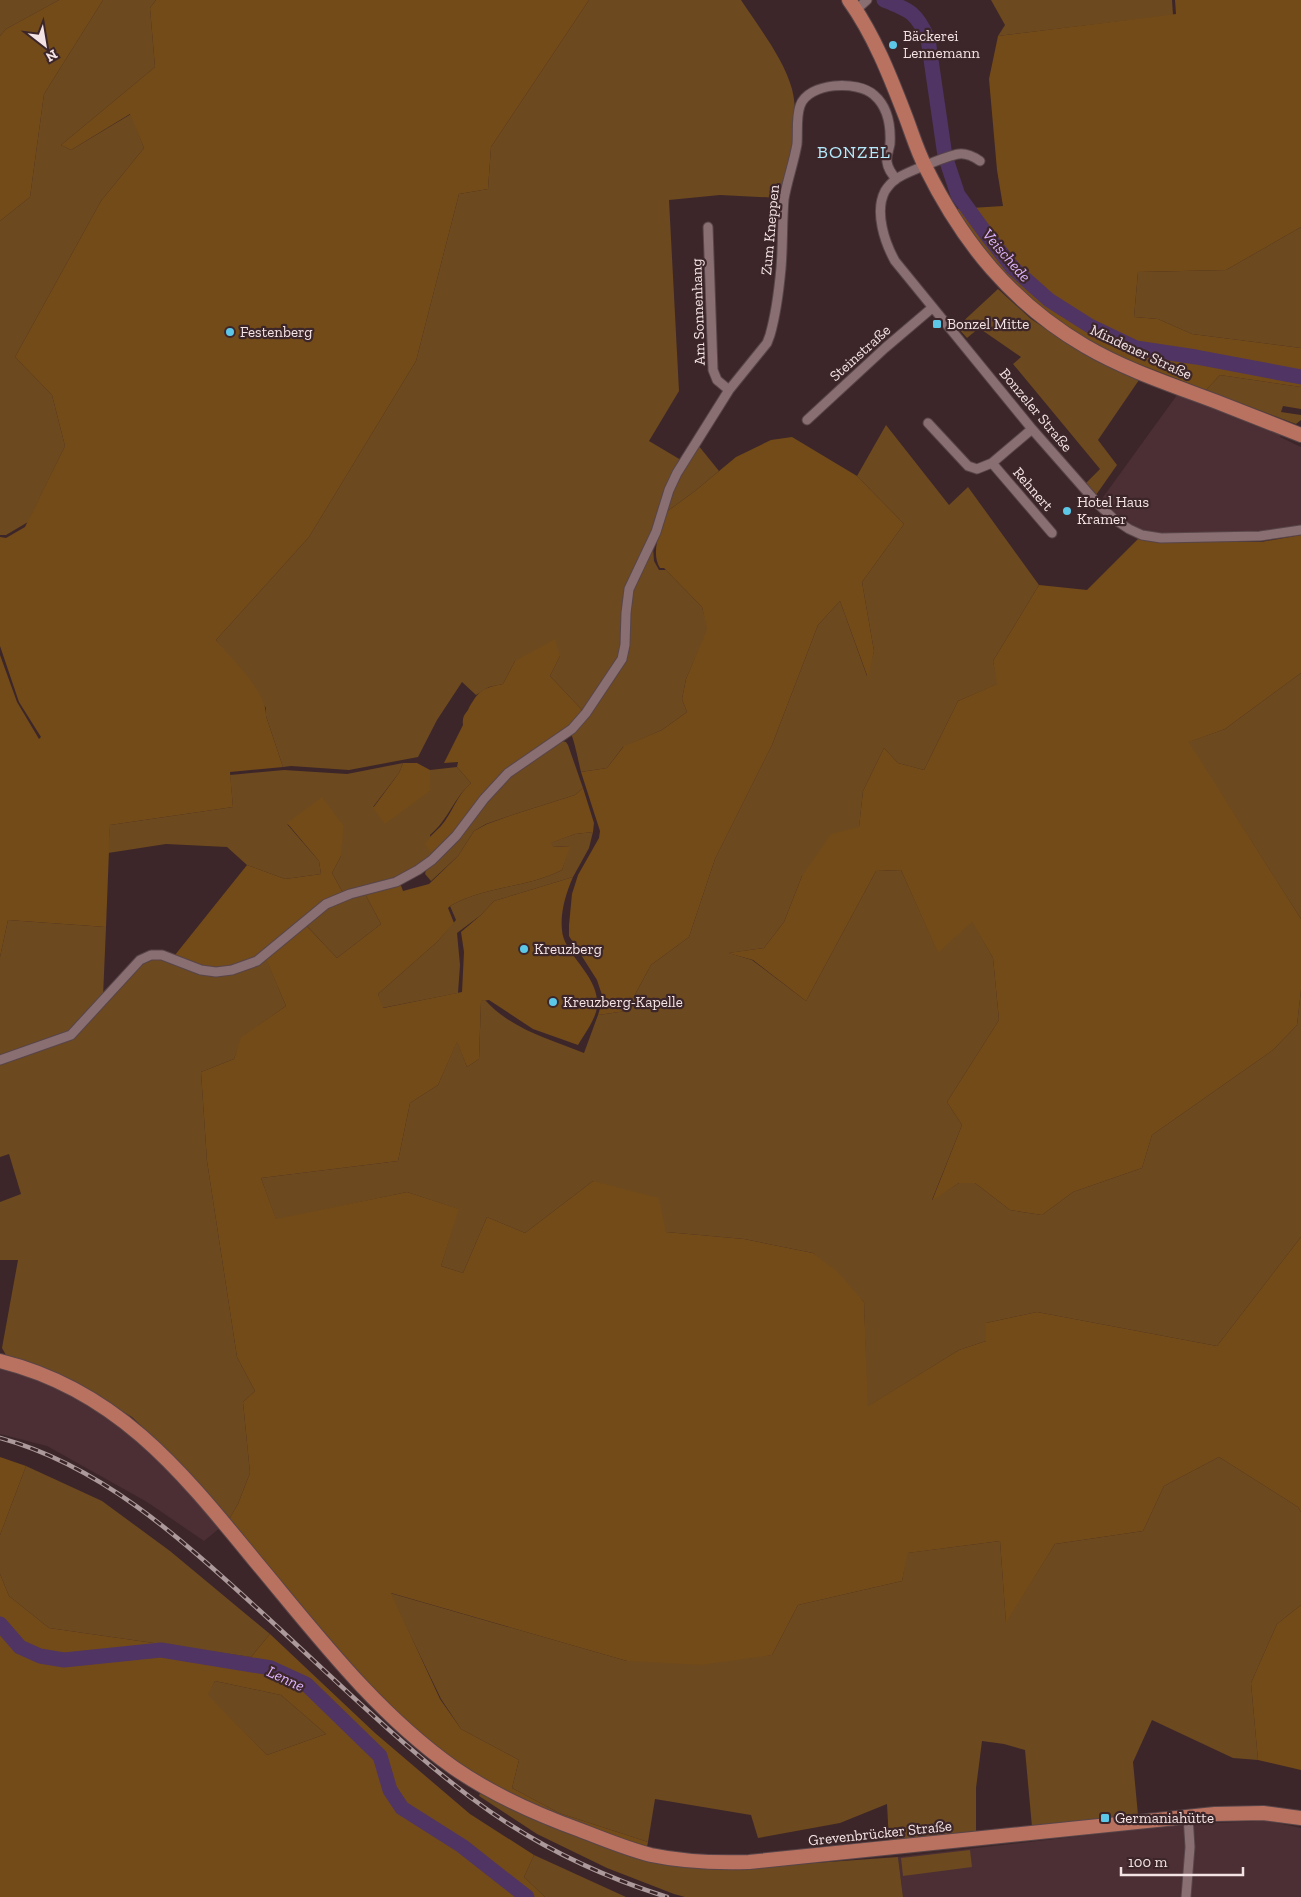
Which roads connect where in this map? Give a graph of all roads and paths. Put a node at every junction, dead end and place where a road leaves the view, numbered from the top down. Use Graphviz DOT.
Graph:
graph roads {
  1 [pos="860,3"];
  2 [pos="980,161"];
  3 [pos="925,167"];
  4 [pos="896,178"];
  5 [pos="708,227"];
  6 [pos="932,308"];
  7 [pos="729,390"];
  8 [pos="807,420"];
  9 [pos="928,423"];
  10 [pos="1032,429"];
  11 [pos="1301,435"];
  12 [pos="992,463"];
  13 [pos="1301,530"];
  14 [pos="1052,533"];
  15 [pos="0,1060"];
  16 [pos="0,1361"];
  17 [pos="1188,1816"];
  18 [pos="1301,1818"];
  19 [pos="1186,1897"];
  1 -- 3 [label="main road, Mindener Straße"];
  2 -- 3 [label="street"];
  3 -- 4 [label="street"];
  3 -- 11 [label="main road, Mindener Straße"];
  4 -- 6 [label="street, Bonzeler Straße"];
  4 -- 7 [label="street, Zum Kneppen"];
  5 -- 7 [label="street, Am Sonnenhang"];
  6 -- 8 [label="street, Steinstraße"];
  6 -- 10 [label="street, Bonzeler Straße"];
  7 -- 15 [label="street, Zum Kneppen"];
  9 -- 12 [label="street"];
  10 -- 12 [label="street"];
  10 -- 13 [label="street, Bonzeler Straße"];
  12 -- 14 [label="street, Rehnert"];
  16 -- 17 [label="main road, Grevenbrücker Straße"];
  17 -- 18 [label="main road, Grevenbrücker Straße"];
  17 -- 19 [label="street"];
}
